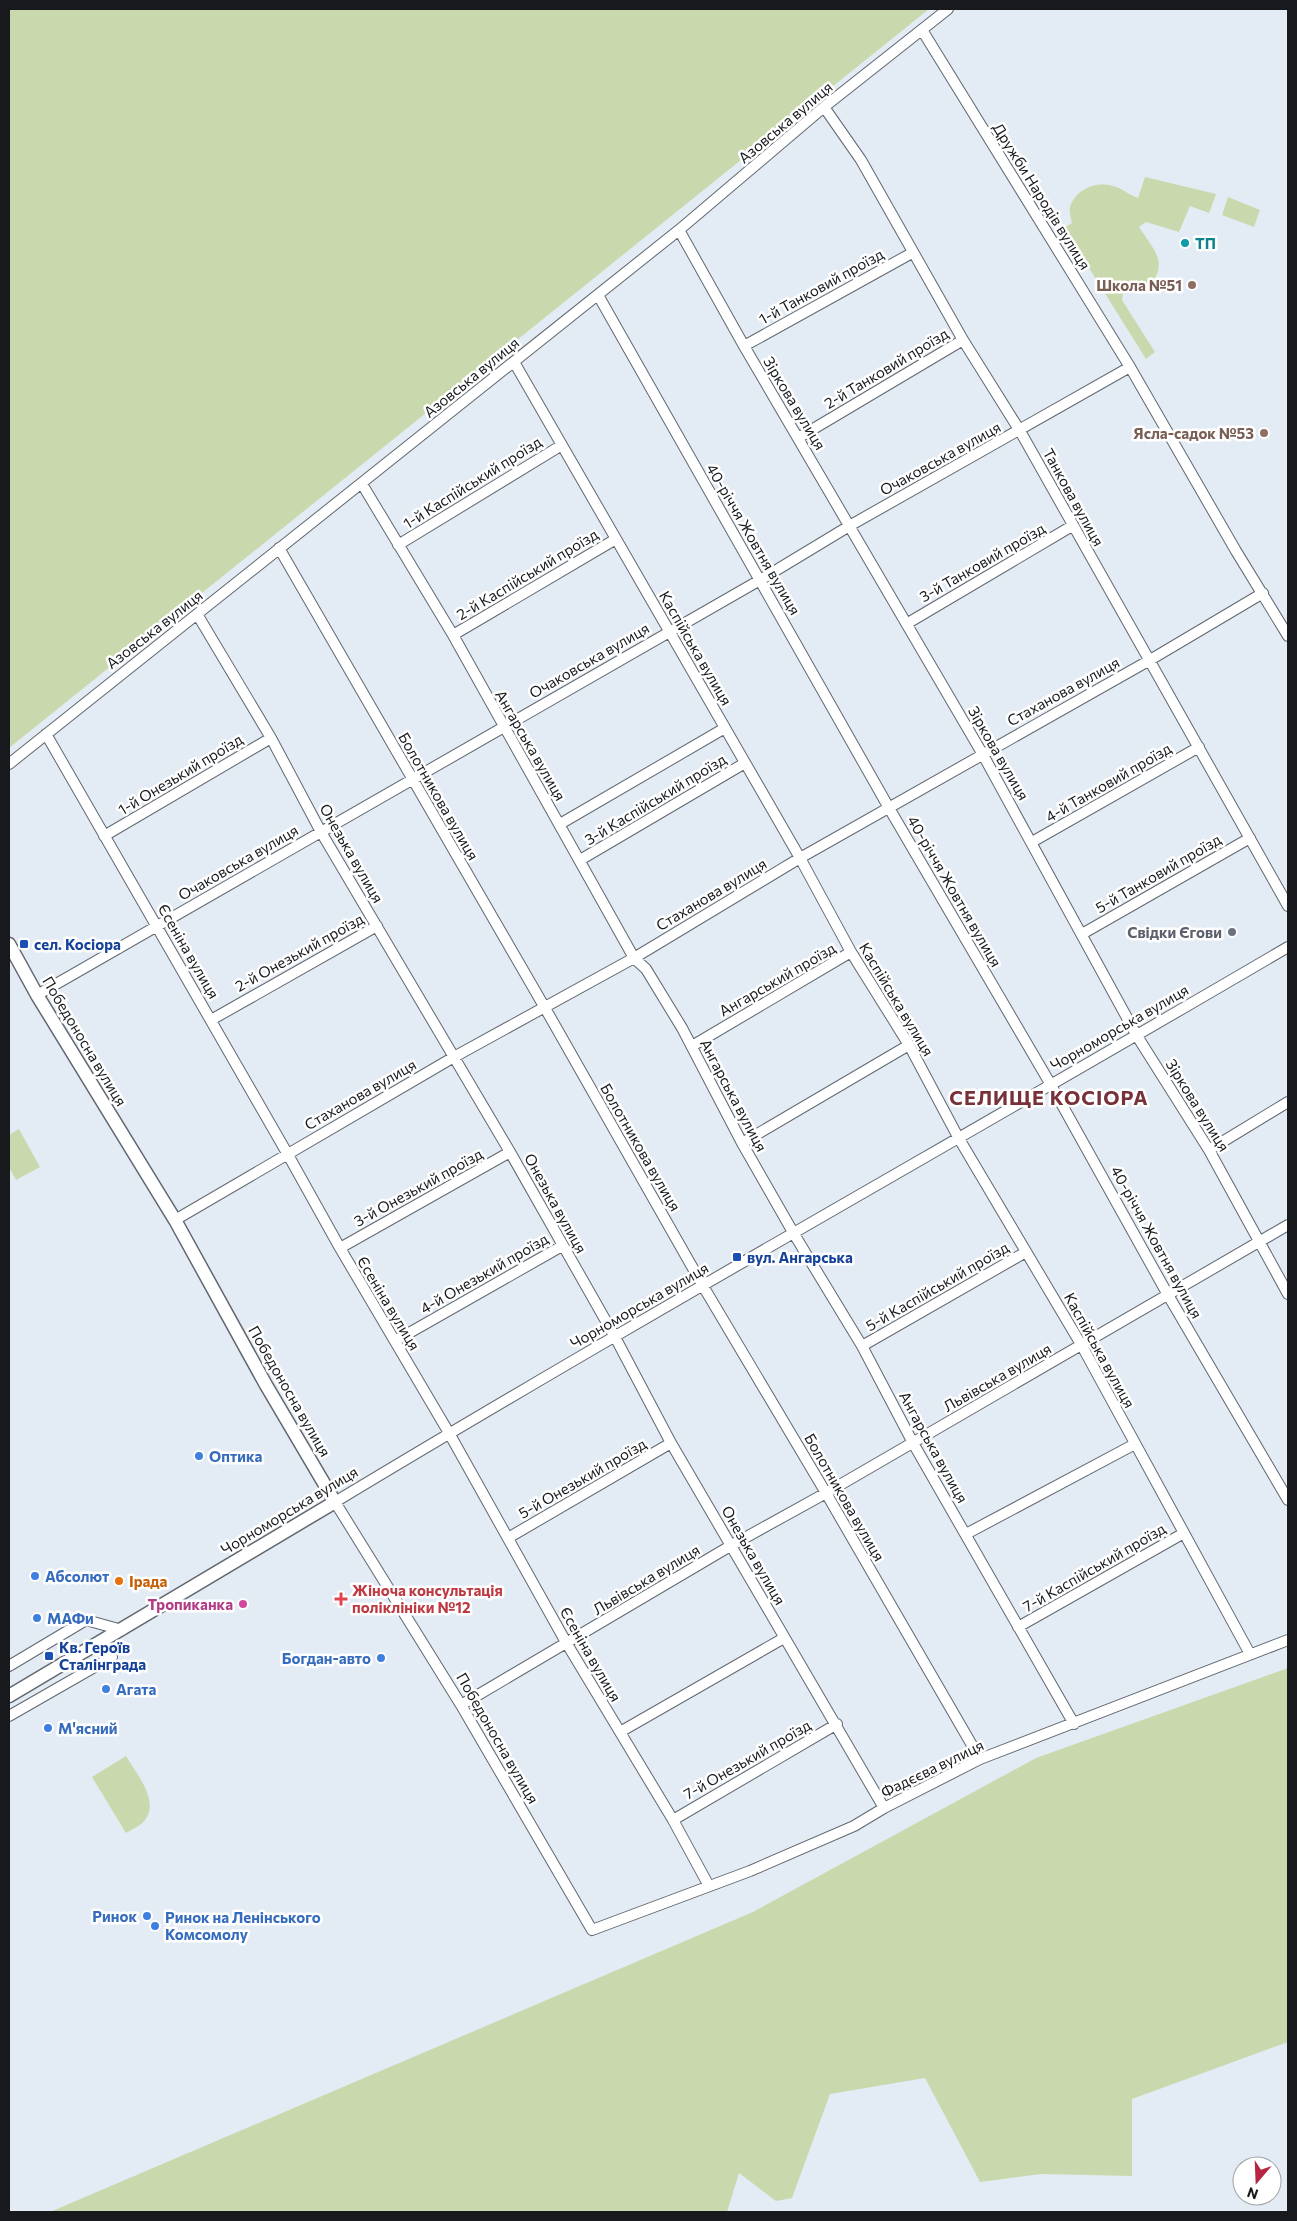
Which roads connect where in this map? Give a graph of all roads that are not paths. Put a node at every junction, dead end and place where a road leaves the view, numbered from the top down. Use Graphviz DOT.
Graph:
graph roads {
  1 [pos="948,9"];
  2 [pos="922,30"];
  3 [pos="824,107"];
  4 [pos="679,230"];
  5 [pos="912,253"];
  6 [pos="598,296"];
  7 [pos="962,340"];
  8 [pos="744,346"];
  9 [pos="514,362"];
  10 [pos="1130,366"];
  11 [pos="1020,431"];
  12 [pos="798,438"];
  13 [pos="562,445"];
  14 [pos="362,484"];
  15 [pos="850,525"];
  16 [pos="1072,526"];
  17 [pos="616,539"];
  18 [pos="398,545"];
  19 [pos="279,548"];
  20 [pos="760,580"];
  21 [pos="1263,593"];
  22 [pos="197,614"];
  23 [pos="908,623"];
  24 [pos="668,632"];
  25 [pos="453,635"];
  26 [pos="1288,636"];
  27 [pos="1150,660"];
  28 [pos="503,727"];
  29 [pos="725,728"];
  30 [pos="46,734"];
  31 [pos="270,738"];
  32 [pos="1199,747"];
  33 [pos="982,753"];
  34 [pos="745,763"];
  35 [pos="9,764"];
  36 [pos="412,780"];
  37 [pos="890,808"];
  38 [pos="560,824"];
  39 [pos="322,832"];
  40 [pos="104,836"];
  41 [pos="1250,838"];
  42 [pos="1032,842"];
  43 [pos="800,858"];
  44 [pos="580,860"];
  45 [pos="1288,906"];
  46 [pos="158,926"];
  47 [pos="377,926"];
  48 [pos="1082,934"];
  49 [pos="9,944"];
  50 [pos="1288,947"];
  51 [pos="851,952"];
  52 [pos="634,958"];
  53 [pos="37,995"];
  54 [pos="545,1008"];
  55 [pos="211,1020"];
  56 [pos="1137,1036"];
  57 [pos="909,1045"];
  58 [pos="692,1046"];
  59 [pos="454,1057"];
  60 [pos="1051,1085"];
  61 [pos="1288,1102"];
  62 [pos="958,1137"];
  63 [pos="742,1143"];
  64 [pos="1209,1150"];
  65 [pos="510,1152"];
  66 [pos="288,1153"];
  67 [pos="175,1220"];
  68 [pos="1288,1225"];
  69 [pos="794,1234"];
  70 [pos="1259,1241"];
  71 [pos="562,1246"];
  72 [pos="340,1248"];
  73 [pos="1026,1252"];
  74 [pos="703,1286"];
  75 [pos="1288,1294"];
  76 [pos="1168,1295"];
  77 [pos="615,1337"];
  78 [pos="395,1341"];
  79 [pos="862,1346"];
  80 [pos="1082,1346"];
  81 [pos="449,1433"];
  82 [pos="671,1443"];
  83 [pos="913,1444"];
  84 [pos="1135,1444"];
  85 [pos="826,1493"];
  86 [pos="1288,1500"];
  87 [pos="335,1502"];
  88 [pos="1184,1533"];
  89 [pos="966,1534"];
  90 [pos="508,1538"];
  91 [pos="732,1545"];
  92 [pos="1018,1627"];
  93 [pos="122,1630"];
  94 [pos="784,1638"];
  95 [pos="1288,1640"];
  96 [pos="102,1641"];
  97 [pos="567,1644"];
  98 [pos="1250,1654"];
  99 [pos="9,1666"];
  100 [pos="9,1696"];
  101 [pos="461,1705"];
  102 [pos="9,1716"];
  103 [pos="837,1724"];
  104 [pos="1074,1724"];
  105 [pos="620,1732"];
  106 [pos="980,1760"];
  107 [pos="884,1808"];
  108 [pos="673,1820"];
  109 [pos="709,1886"];
  110 [pos="592,1930"];
  1 -- 2 [label="street, Азовська вулиця"];
  2 -- 3 [label="street, Азовська вулиця"];
  2 -- 10 [label="street, Дружби Народів вулиця"];
  3 -- 4 [label="street, Азовська вулиця"];
  3 -- 5 [label="street, Танкова вулиця"];
  4 -- 6 [label="street, Азовська вулиця"];
  4 -- 8 [label="street, Зіркова вулиця"];
  5 -- 7 [label="street, Танкова вулиця"];
  5 -- 8 [label="street, 1-й Танковий проїзд"];
  6 -- 9 [label="street, Азовська вулиця"];
  6 -- 20 [label="street, 40-річчя Жовтня вулиця"];
  7 -- 11 [label="street, Танкова вулиця"];
  7 -- 12 [label="street, 2-й Танковий проїзд"];
  8 -- 12 [label="street, Зіркова вулиця"];
  9 -- 13 [label="street, Каспійська вулиця"];
  9 -- 14 [label="street, Азовська вулиця"];
  10 -- 11 [label="street, Очаковська вулиця"];
  10 -- 21 [label="street, Дружби Народів вулиця"];
  11 -- 15 [label="street, Очаковська вулиця"];
  11 -- 16 [label="street, Танкова вулиця"];
  12 -- 15 [label="street, Зіркова вулиця"];
  13 -- 17 [label="street, Каспійська вулиця"];
  13 -- 18 [label="street, 1-й Каспійський проїзд"];
  14 -- 18 [label="street, Ангарська вулиця"];
  14 -- 19 [label="street, Азовська вулиця"];
  15 -- 20 [label="street, Очаковська вулиця"];
  15 -- 23 [label="street, Зіркова вулиця"];
  16 -- 23 [label="street, 3-й Танковий проїзд"];
  16 -- 27 [label="street, Танкова вулиця"];
  17 -- 24 [label="street, Каспійська вулиця"];
  17 -- 25 [label="street, 2-й Каспійський проїзд"];
  18 -- 25 [label="street, Ангарська вулиця"];
  19 -- 22 [label="street, Азовська вулиця"];
  19 -- 36 [label="street, Болотникова вулиця"];
  20 -- 24 [label="street, Очаковська вулиця"];
  20 -- 37 [label="street, 40-річчя Жовтня вулиця"];
  21 -- 26 [label="street, Дружби Народів вулиця"];
  21 -- 27 [label="street, Стаханова вулиця"];
  22 -- 30 [label="street, Азовська вулиця"];
  22 -- 31 [label="street, Онезька вулиця"];
  23 -- 33 [label="street, Зіркова вулиця"];
  24 -- 28 [label="street, Очаковська вулиця"];
  24 -- 29 [label="street, Каспійська вулиця"];
  25 -- 28 [label="street, Ангарська вулиця"];
  27 -- 32 [label="street, Танкова вулиця"];
  27 -- 33 [label="street, Стаханова вулиця"];
  28 -- 36 [label="street, Очаковська вулиця"];
  28 -- 38 [label="street, Ангарська вулиця"];
  29 -- 34 [label="street, Каспійська вулиця"];
  29 -- 38 [label="street, 3-й Каспійський проїзд"];
  30 -- 35 [label="street, Азовська вулиця"];
  30 -- 40 [label="street, Єсеніна вулиця"];
  31 -- 39 [label="street, Онезька вулиця"];
  31 -- 40 [label="street, 1-й Онезький проїзд"];
  32 -- 41 [label="street, Танкова вулиця"];
  32 -- 42 [label="street, 4-й Танковий проїзд"];
  33 -- 37 [label="street, Стаханова вулиця"];
  33 -- 42 [label="street, Зіркова вулиця"];
  34 -- 43 [label="street, Каспійська вулиця"];
  34 -- 44 [label="street, 3-й Каспійський проїзд"];
  36 -- 39 [label="street, Очаковська вулиця"];
  36 -- 54 [label="street, Болотникова вулиця"];
  37 -- 43 [label="street, Стаханова вулиця"];
  37 -- 60 [label="street, 40-річчя Жовтня вулиця"];
  38 -- 44 [label="street, Ангарська вулиця"];
  39 -- 46 [label="street, Очаковська вулиця"];
  39 -- 47 [label="street, Онезька вулиця"];
  40 -- 46 [label="street, Єсеніна вулиця"];
  41 -- 45 [label="street, Танкова вулиця"];
  41 -- 48 [label="street, 5-й Танковий проїзд"];
  42 -- 48 [label="street, Зіркова вулиця"];
  43 -- 51 [label="street, Каспійська вулиця"];
  43 -- 52 [label="street, Стаханова вулиця"];
  44 -- 52 [label="street, Ангарська вулиця"];
  46 -- 53 [label="street, Очаковська вулиця"];
  46 -- 55 [label="street, Єсеніна вулиця"];
  47 -- 55 [label="street, 2-й Онезький проїзд"];
  47 -- 59 [label="street, Онезька вулиця"];
  48 -- 56 [label="street, Зіркова вулиця"];
  49 -- 53 [label="street, Победоносна вулиця"];
  50 -- 56 [label="street, Чорноморська вулиця"];
  51 -- 57 [label="street, Каспійська вулиця"];
  51 -- 58 [label="street, Ангарський проїзд"];
  52 -- 54 [label="street, Стаханова вулиця"];
  52 -- 58 [label="street, Ангарська вулиця"];
  53 -- 67 [label="street, Победоносна вулиця"];
  54 -- 59 [label="street, Стаханова вулиця"];
  54 -- 74 [label="street, Болотникова вулиця"];
  55 -- 66 [label="street, Єсеніна вулиця"];
  56 -- 60 [label="street, Чорноморська вулиця"];
  56 -- 64 [label="street, Зіркова вулиця"];
  57 -- 62 [label="street, Каспійська вулиця"];
  57 -- 63 [label="street"];
  58 -- 63 [label="street, Ангарська вулиця"];
  59 -- 65 [label="street, Онезька вулиця"];
  59 -- 66 [label="street, Стаханова вулиця"];
  60 -- 62 [label="street, Чорноморська вулиця"];
  60 -- 76 [label="street, 40-річчя Жовтня вулиця"];
  61 -- 64 [label="street"];
  62 -- 69 [label="street, Чорноморська вулиця"];
  62 -- 73 [label="street, Каспійська вулиця"];
  63 -- 69 [label="street, Ангарська вулиця"];
  64 -- 70 [label="street, Зіркова вулиця"];
  65 -- 71 [label="street, Онезька вулиця"];
  65 -- 72 [label="street, 3-й Онезький проїзд"];
  66 -- 67 [label="street, Стаханова вулиця"];
  66 -- 72 [label="street, Єсеніна вулиця"];
  67 -- 87 [label="street, Победоносна вулиця"];
  68 -- 70 [label="street, Львівська вулиця"];
  69 -- 74 [label="street, Чорноморська вулиця"];
  69 -- 79 [label="street, Ангарська вулиця"];
  70 -- 75 [label="street, Зіркова вулиця"];
  70 -- 76 [label="street, Львівська вулиця"];
  71 -- 77 [label="street, Онезька вулиця"];
  71 -- 78 [label="street, 4-й Онезький проїзд"];
  72 -- 78 [label="street, Єсеніна вулиця"];
  73 -- 79 [label="street, 5-й Каспійський проїзд"];
  73 -- 80 [label="street, Каспійська вулиця"];
  74 -- 77 [label="street, Чорноморська вулиця"];
  74 -- 85 [label="street, Болотникова вулиця"];
  76 -- 80 [label="street, Львівська вулиця"];
  76 -- 86 [label="street, 40-річчя Жовтня вулиця"];
  77 -- 81 [label="street, Чорноморська вулиця"];
  77 -- 82 [label="street, Онезька вулиця"];
  78 -- 81 [label="street, Єсеніна вулиця"];
  79 -- 83 [label="street, Ангарська вулиця"];
  80 -- 83 [label="street, Львівська вулиця"];
  80 -- 84 [label="street, Каспійська вулиця"];
  81 -- 87 [label="street, Чорноморська вулиця"];
  81 -- 90 [label="street, Єсеніна вулиця"];
  82 -- 90 [label="street, 5-й Онезький проїзд"];
  82 -- 91 [label="street, Онезька вулиця"];
  83 -- 85 [label="street, Львівська вулиця"];
  83 -- 89 [label="street, Ангарська вулиця"];
  84 -- 88 [label="street, Каспійська вулиця"];
  84 -- 89 [label="street"];
  85 -- 91 [label="street, Львівська вулиця"];
  85 -- 106 [label="street, Болотникова вулиця"];
  87 -- 93 [label="street, Чорноморська вулиця"];
  87 -- 101 [label="street, Победоносна вулиця"];
  88 -- 92 [label="street, 7-й Каспійський проїзд"];
  88 -- 98 [label="street, Каспійська вулиця"];
  89 -- 92 [label="street, Ангарська вулиця"];
  90 -- 97 [label="street, Єсеніна вулиця"];
  91 -- 94 [label="street, Онезька вулиця"];
  91 -- 97 [label="street, Львівська вулиця"];
  92 -- 104 [label="street, Ангарська вулиця"];
  93 -- 96 [label="street, Чорноморська вулиця"];
  93 -- 99 [label="street"];
  94 -- 103 [label="street, Онезька вулиця"];
  94 -- 105 [label="street"];
  95 -- 98 [label="street, Фадєєва вулиця"];
  96 -- 100 [label="street, Чорноморська вулиця"];
  96 -- 102 [label="street"];
  97 -- 101 [label="street, Львівська вулиця"];
  97 -- 105 [label="street, Єсеніна вулиця"];
  98 -- 104 [label="street, Фадєєва вулиця"];
  101 -- 110 [label="street, Победоносна вулиця"];
  103 -- 107 [label="street, Онезька вулиця"];
  103 -- 108 [label="street, 7-й Онезький проїзд"];
  104 -- 106 [label="street, Фадєєва вулиця"];
  105 -- 108 [label="street, Єсеніна вулиця"];
  106 -- 107 [label="street, Фадєєва вулиця"];
  107 -- 109 [label="street, Фадєєва вулиця"];
  108 -- 109 [label="street, Єсеніна вулиця"];
  109 -- 110 [label="street, Фадєєва вулиця"];
}
